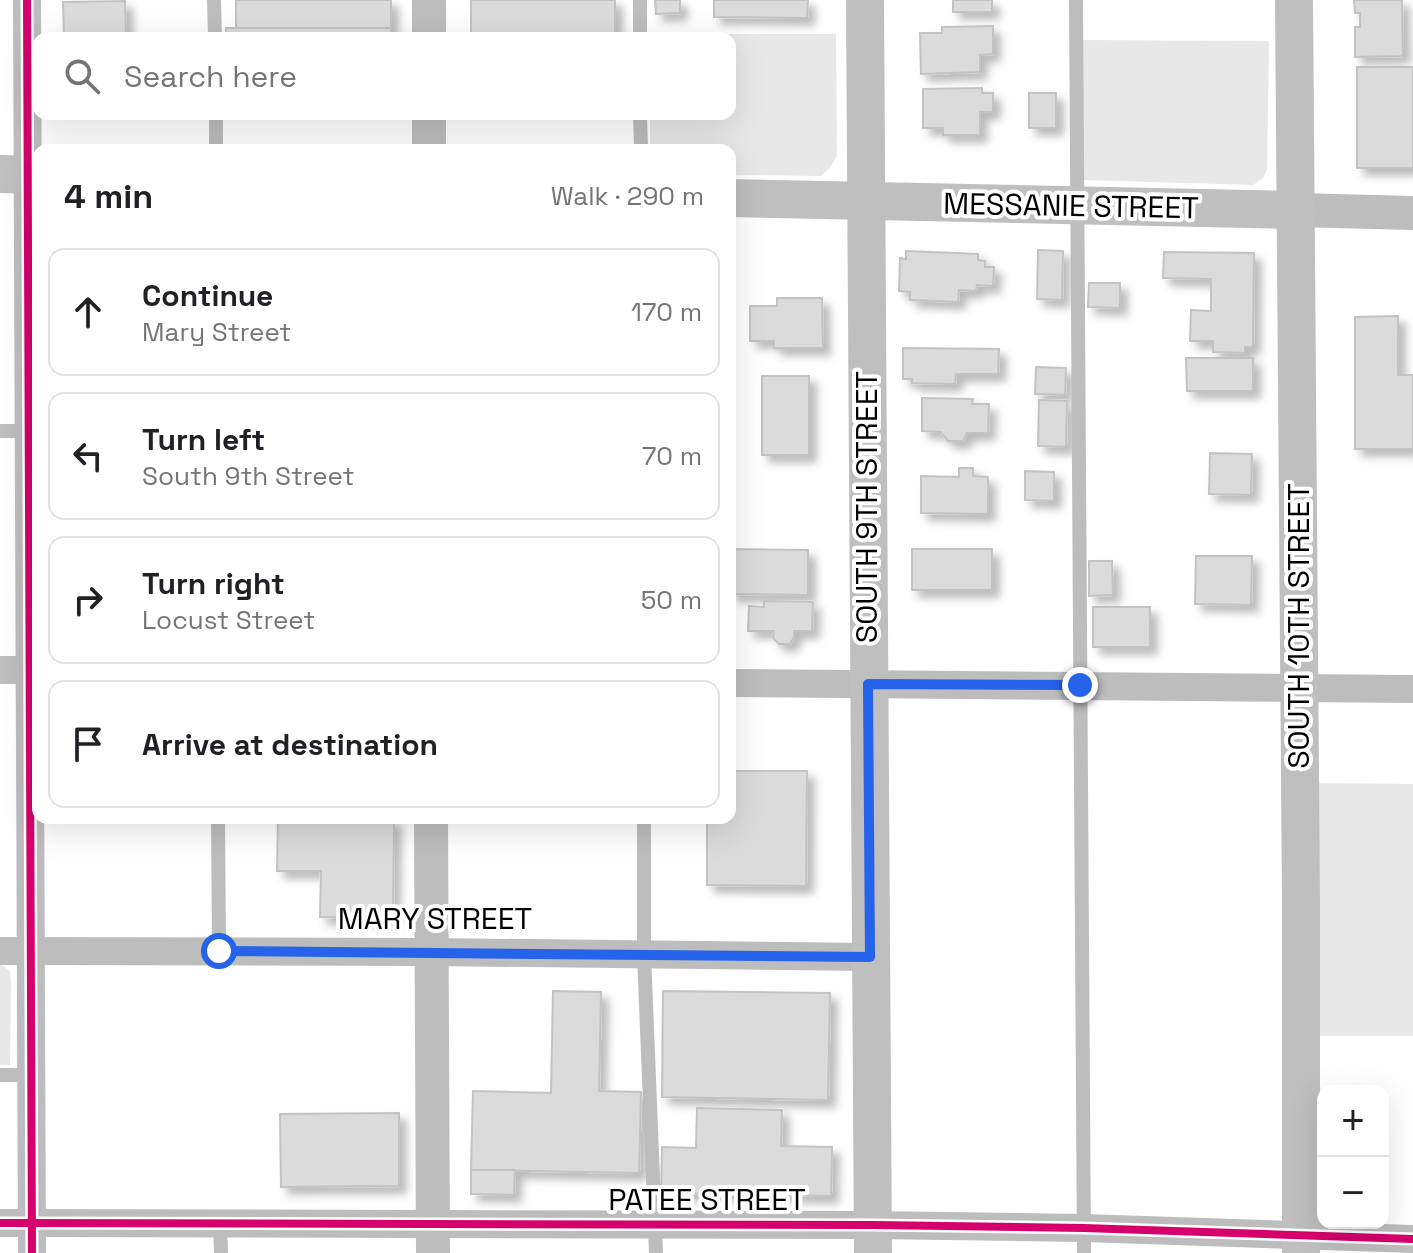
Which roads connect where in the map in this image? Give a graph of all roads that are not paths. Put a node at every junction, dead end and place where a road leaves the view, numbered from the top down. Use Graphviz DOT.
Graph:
graph roads {
  1 [pos="27,0"];
  2 [pos="214,0"];
  3 [pos="429,0"];
  4 [pos="640,0"];
  5 [pos="865,0"];
  6 [pos="1076,0"];
  7 [pos="1294,0"];
  8 [pos="215,32"];
  9 [pos="429,32"];
  10 [pos="640,32"];
  11 [pos="216,120"];
  12 [pos="429,120"];
  13 [pos="640,120"];
  14 [pos="216,144"];
  15 [pos="429,144"];
  16 [pos="641,144"];
  17 [pos="22,175"];
  18 [pos="736,198"];
  19 [pos="866,201"];
  20 [pos="1077,207"];
  21 [pos="1296,210"];
  22 [pos="1413,213"];
  23 [pos="0,431"];
  24 [pos="29,431"];
  25 [pos="32,574"];
  26 [pos="0,670"];
  27 [pos="32,670"];
  28 [pos="736,683"];
  29 [pos="868,684"];
  30 [pos="1080,685"];
  31 [pos="1299,688"];
  32 [pos="1413,689"];
  33 [pos="32,810"];
  34 [pos="218,824"];
  35 [pos="431,824"];
  36 [pos="644,824"];
  37 [pos="0,951"];
  38 [pos="30,951"];
  39 [pos="219,951"];
  40 [pos="432,952"];
  41 [pos="644,954"];
  42 [pos="870,957"];
  43 [pos="0,1075"];
  44 [pos="31,1075"];
  45 [pos="32,1222"];
  46 [pos="0,1223"];
  47 [pos="220,1223"];
  48 [pos="655,1224"];
  49 [pos="433,1238"];
  50 [pos="873,1239"];
  51 [pos="1413,1239"];
  52 [pos="1084,1241"];
  53 [pos="1301,1244"];
  54 [pos="32,1253"];
  55 [pos="221,1253"];
  56 [pos="656,1253"];
  1 -- 17 [label="street"];
  2 -- 8 [label="lane"];
  3 -- 9 [label="street"];
  4 -- 10 [label="lane"];
  5 -- 19 [label="main road, SOUTH 9TH STREET"];
  6 -- 20 [label="lane"];
  7 -- 21 [label="main road, SOUTH 10TH STREET"];
  11 -- 14 [label="lane"];
  12 -- 15 [label="street"];
  13 -- 16 [label="lane"];
  17 -- 24 [label="street"];
  18 -- 19 [label="main road, MESSANIE STREET"];
  19 -- 20 [label="main road, MESSANIE STREET"];
  19 -- 29 [label="main road, SOUTH 9TH STREET"];
  20 -- 21 [label="main road, MESSANIE STREET"];
  20 -- 30 [label="lane"];
  21 -- 22 [label="street, MESSANIE STREET"];
  21 -- 31 [label="main road, SOUTH 10TH STREET"];
  23 -- 24 [label="lane"];
  24 -- 25 [label="street"];
  26 -- 27 [label="street"];
  28 -- 29 [label="street"];
  29 -- 30 [label="street"];
  29 -- 42 [label="main road, SOUTH 9TH STREET"];
  30 -- 31 [label="street"];
  30 -- 52 [label="lane"];
  31 -- 32 [label="street"];
  31 -- 53 [label="main road, SOUTH 10TH STREET"];
  33 -- 38 [label="street"];
  34 -- 39 [label="lane"];
  35 -- 40 [label="street"];
  36 -- 41 [label="lane"];
  37 -- 38 [label="street, MARY STREET"];
  38 -- 39 [label="street, MARY STREET"];
  38 -- 44 [label="street"];
  39 -- 40 [label="street, MARY STREET"];
  40 -- 41 [label="street, MARY STREET"];
  40 -- 49 [label="street"];
  41 -- 42 [label="street, MARY STREET"];
  41 -- 48 [label="lane"];
  42 -- 50 [label="main road, SOUTH 9TH STREET"];
  43 -- 44 [label="lane"];
  44 -- 45 [label="street"];
  45 -- 46 [label="street, PATEE STREET"];
  45 -- 47 [label="street, PATEE STREET"];
  45 -- 54 [label="street"];
  47 -- 49 [label="street, PATEE STREET"];
  47 -- 55 [label="lane"];
  48 -- 49 [label="street, PATEE STREET"];
  48 -- 50 [label="street, PATEE STREET"];
  48 -- 56 [label="lane"];
  50 -- 52 [label="street, PATEE STREET"];
  51 -- 53 [label="street, PATEE STREET"];
  52 -- 53 [label="street, PATEE STREET"];
}
